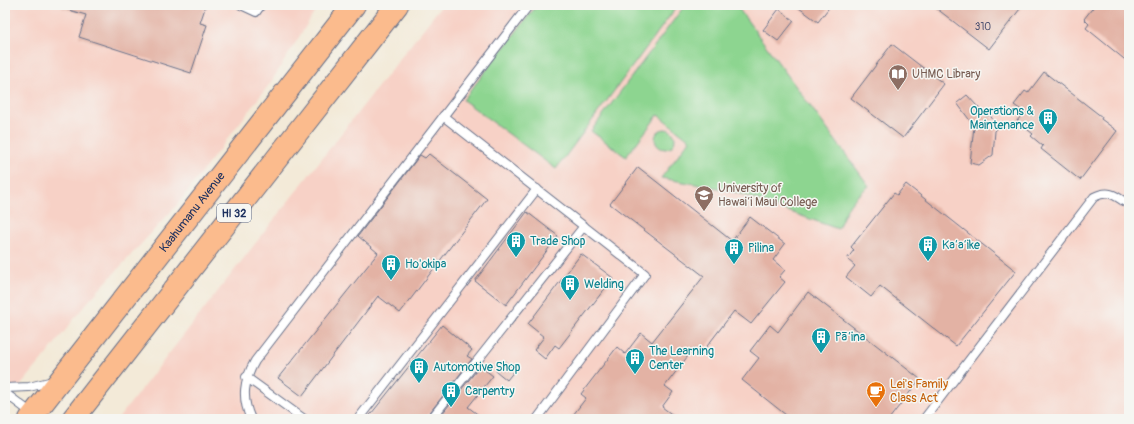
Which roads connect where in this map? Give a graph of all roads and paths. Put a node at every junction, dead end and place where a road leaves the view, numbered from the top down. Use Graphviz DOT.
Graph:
graph roads {
  1 [pos="241,5"];
  2 [pos="261,5"];
  3 [pos="354,5"];
  4 [pos="397,5"];
  5 [pos="529,5"];
  6 [pos="443,116"];
  7 [pos="537,188"];
  8 [pos="1129,205"];
  9 [pos="584,226"];
  10 [pos="246,377"];
  11 [pos="63,378"];
  12 [pos="5,388"];
  13 [pos="5,393"];
  14 [pos="34,417"];
  15 [pos="74,419"];
  16 [pos="251,419"];
  17 [pos="304,419"];
  18 [pos="358,419"];
  19 [pos="431,419"];
  20 [pos="537,419"];
  21 [pos="924,419"];
  1 -- 2 [label="lane"];
  3 -- 11 [label="main road, Kaahumanu Avenue / HI 32"];
  4 -- 15 [label="main road, HI 32"];
  5 -- 6 [label="lane"];
  6 -- 7 [label="lane"];
  6 -- 10 [label="lane"];
  7 -- 9 [label="lane"];
  7 -- 18 [label="lane"];
  8 -- 21 [label="lane"];
  9 -- 19 [label="lane"];
  9 -- 20 [label="lane"];
  10 -- 16 [label="lane"];
  10 -- 17 [label="lane"];
  11 -- 12 [label="lane"];
  11 -- 14 [label="main road, Kaahumanu Avenue / HI 32"];
  13 -- 14 [label="lane"];
}
